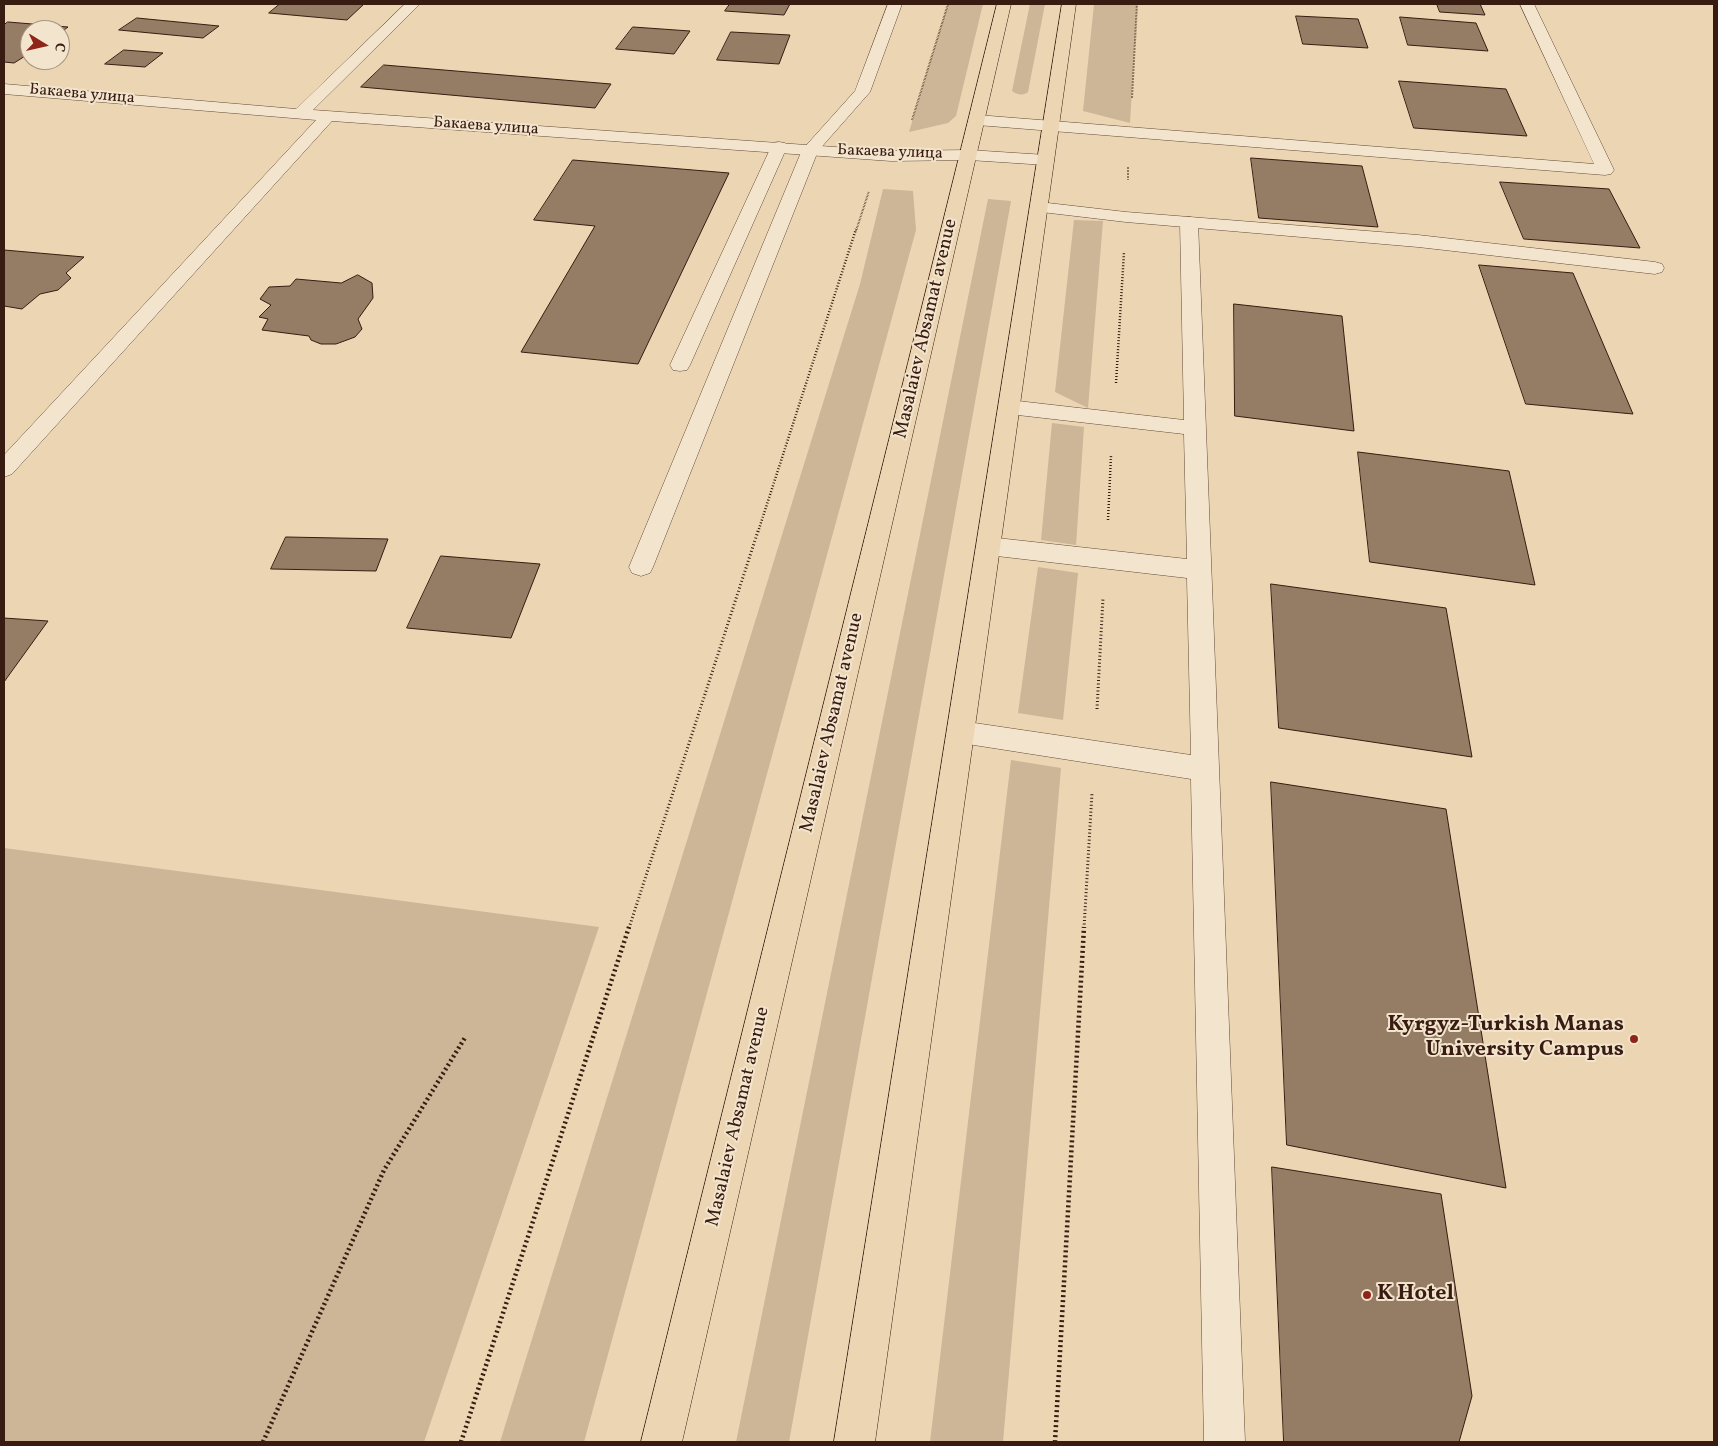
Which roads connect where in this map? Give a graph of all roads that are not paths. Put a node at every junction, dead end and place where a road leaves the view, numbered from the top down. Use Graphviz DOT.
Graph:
graph roads {
  1 [pos="414,4"];
  2 [pos="895,4"];
  3 [pos="1004,4"];
  4 [pos="1069,4"];
  5 [pos="1526,4"];
  6 [pos="4,89"];
  7 [pos="301,113"];
  8 [pos="328,116"];
  9 [pos="977,120"];
  10 [pos="1051,126"];
  11 [pos="779,148"];
  12 [pos="810,150"];
  13 [pos="969,154"];
  14 [pos="1046,160"];
  15 [pos="1039,207"];
  16 [pos="1189,222"];
  17 [pos="1655,268"];
  18 [pos="680,365"];
  19 [pos="1009,407"];
  20 [pos="1194,428"];
  21 [pos="4,469"];
  22 [pos="988,546"];
  23 [pos="641,567"];
  24 [pos="1200,570"];
  25 [pos="961,732"];
  26 [pos="1206,768"];
  27 [pos="661,1442"];
  28 [pos="854,1442"];
  29 [pos="1224,1442"];
  1 -- 7 [label="street"];
  2 -- 12 [label="street"];
  3 -- 9 [label="main road, Masalaiev Absamat avenue"];
  4 -- 10 [label="main road"];
  5 -- 10 [label="street"];
  6 -- 7 [label="street, Бакаева улица"];
  7 -- 8 [label="street, Бакаева улица"];
  8 -- 11 [label="street, Бакаева улица"];
  8 -- 21 [label="street"];
  9 -- 10 [label="street"];
  9 -- 13 [label="main road, Masalaiev Absamat avenue"];
  10 -- 14 [label="main road"];
  11 -- 12 [label="street, Бакаева улица"];
  11 -- 18 [label="street"];
  12 -- 13 [label="street, Бакаева улица"];
  12 -- 23 [label="street"];
  13 -- 14 [label="street, Бакаева улица"];
  13 -- 27 [label="main road, Masalaiev Absamat avenue"];
  14 -- 15 [label="main road"];
  15 -- 16 [label="street"];
  15 -- 19 [label="main road"];
  16 -- 17 [label="street"];
  16 -- 20 [label="street"];
  19 -- 20 [label="street"];
  19 -- 22 [label="main road"];
  20 -- 24 [label="street"];
  22 -- 24 [label="street"];
  22 -- 25 [label="main road"];
  24 -- 26 [label="street"];
  25 -- 26 [label="street"];
  25 -- 28 [label="main road"];
  26 -- 29 [label="street"];
}
